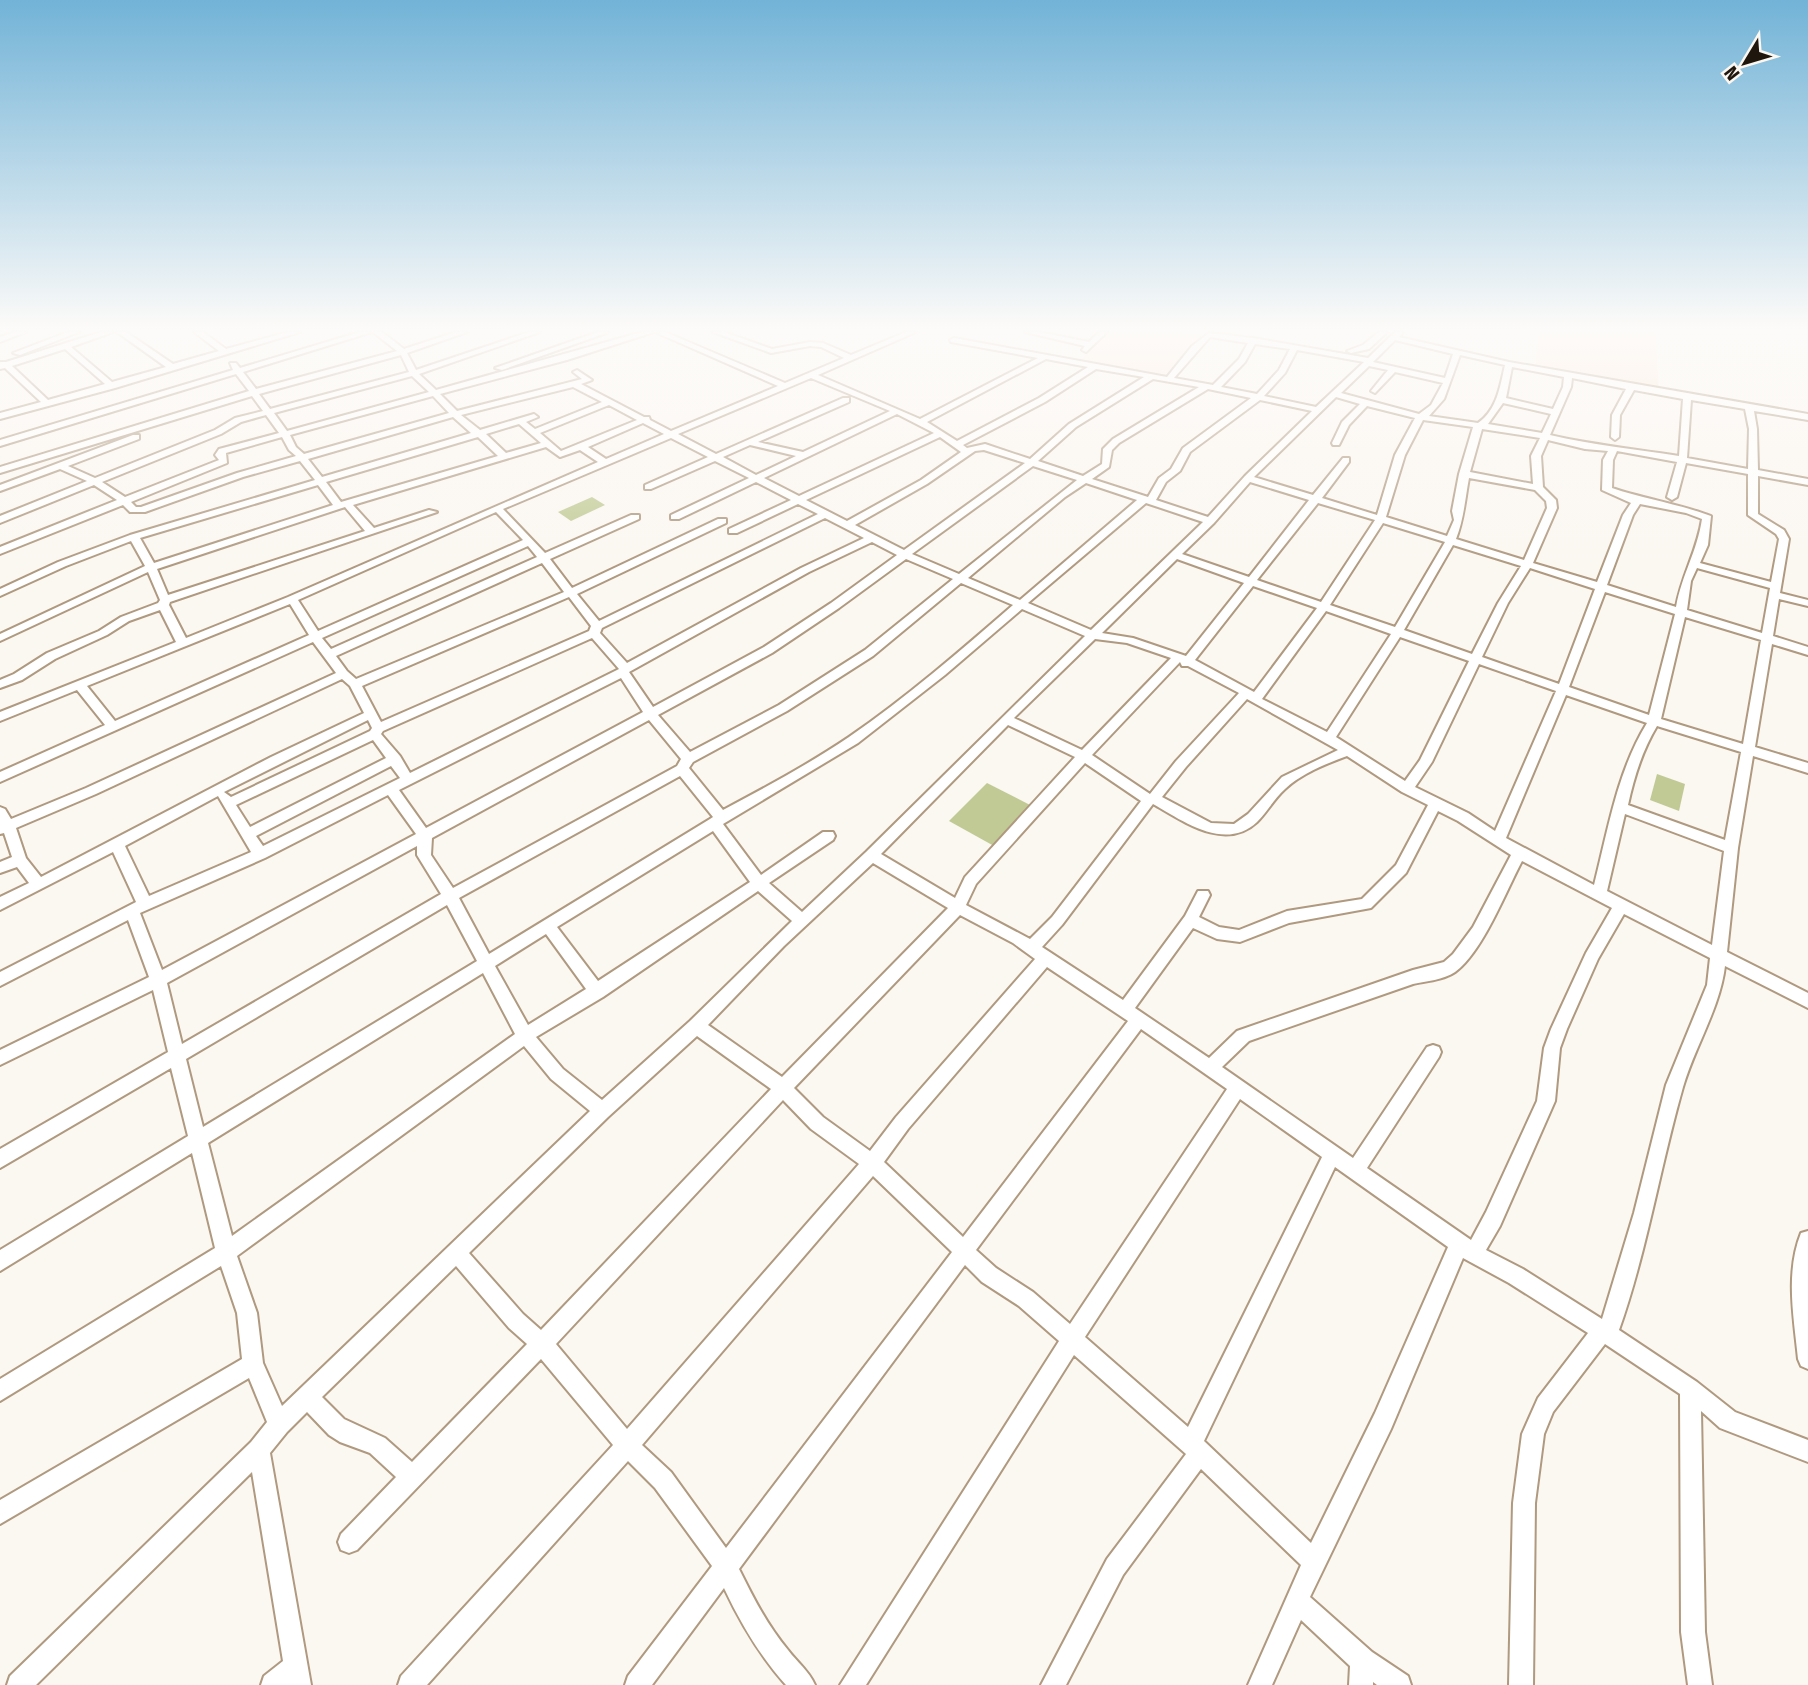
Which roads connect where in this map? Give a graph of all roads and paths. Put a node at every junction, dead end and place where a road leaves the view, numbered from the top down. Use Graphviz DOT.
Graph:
graph roads {
  1 [pos="1317,410"];
  2 [pos="19,411"];
  3 [pos="78,411"];
  4 [pos="108,411"];
  5 [pos="192,411"];
  6 [pos="268,411"];
  7 [pos="370,411"];
  8 [pos="453,411"];
  9 [pos="474,411"];
  10 [pos="588,411"];
  11 [pos="628,411"];
  12 [pos="729,411"];
  13 [pos="821,411"];
  14 [pos="892,411"];
  15 [pos="942,411"];
  16 [pos="1022,411"];
  17 [pos="1096,411"];
  18 [pos="1169,411"];
  19 [pos="1240,411"];
  20 [pos="1358,411"];
  21 [pos="1397,411"];
  22 [pos="1430,411"];
  23 [pos="1494,411"];
  24 [pos="1549,411"];
  25 [pos="1618,411"];
  26 [pos="1686,411"];
  27 [pos="1750,411"];
  28 [pos="1770,411"];
  29 [pos="895,412"];
  30 [pos="1555,412"];
  31 [pos="458,415"];
  32 [pos="0,416"];
  33 [pos="534,417"];
  34 [pos="1420,417"];
  35 [pos="1808,417"];
  36 [pos="84,418"];
  37 [pos="168,418"];
  38 [pos="646,419"];
  39 [pos="521,422"];
  40 [pos="919,423"];
  41 [pos="1478,427"];
  42 [pos="535,432"];
  43 [pos="285,434"];
  44 [pos="480,434"];
  45 [pos="939,434"];
  46 [pos="670,436"];
  47 [pos="1544,436"];
  48 [pos="1615,437"];
  49 [pos="92,441"];
  50 [pos="749,442"];
  51 [pos="0,443"];
  52 [pos="1336,443"];
  53 [pos="547,444"];
  54 [pos="958,444"];
  55 [pos="580,447"];
  56 [pos="1613,450"];
  57 [pos="97,452"];
  58 [pos="966,453"];
  59 [pos="803,455"];
  60 [pos="505,457"];
  61 [pos="716,457"];
  62 [pos="303,458"];
  63 [pos="1346,460"];
  64 [pos="1682,460"];
  65 [pos="605,462"];
  66 [pos="1031,463"];
  67 [pos="62,466"];
  68 [pos="0,470"];
  69 [pos="1752,473"];
  70 [pos="1464,474"];
  71 [pos="757,478"];
  72 [pos="1248,478"];
  73 [pos="1087,479"];
  74 [pos="322,481"];
  75 [pos="96,482"];
  76 [pos="1808,482"];
  77 [pos="648,487"];
  78 [pos="0,488"];
  79 [pos="1538,488"];
  80 [pos="1672,497"];
  81 [pos="1315,499"];
  82 [pos="798,500"];
  83 [pos="1148,500"];
  84 [pos="1635,500"];
  85 [pos="125,501"];
  86 [pos="344,505"];
  87 [pos="496,508"];
  88 [pos="432,512"];
  89 [pos="825,514"];
  90 [pos="635,517"];
  91 [pos="676,517"];
  92 [pos="0,520"];
  93 [pos="1380,520"];
  94 [pos="1210,521"];
  95 [pos="722,522"];
  96 [pos="849,524"];
  97 [pos="370,530"];
  98 [pos="733,531"];
  99 [pos="134,537"];
  100 [pos="872,538"];
  101 [pos="530,541"];
  102 [pos="1450,542"];
  103 [pos="0,551"];
  104 [pos="902,554"];
  105 [pos="1175,555"];
  106 [pos="542,559"];
  107 [pos="1527,564"];
  108 [pos="1693,564"];
  109 [pos="151,567"];
  110 [pos="959,579"];
  111 [pos="1251,581"];
  112 [pos="1601,589"];
  113 [pos="1777,591"];
  114 [pos="0,593"];
  115 [pos="570,593"];
  116 [pos="292,598"];
  117 [pos="164,603"];
  118 [pos="1808,603"];
  119 [pos="1019,605"];
  120 [pos="1324,606"];
  121 [pos="1681,612"];
  122 [pos="595,630"];
  123 [pos="1398,631"];
  124 [pos="1093,635"];
  125 [pos="315,636"];
  126 [pos="0,638"];
  127 [pos="1768,640"];
  128 [pos="182,642"];
  129 [pos="1808,651"];
  130 [pos="330,654"];
  131 [pos="1182,660"];
  132 [pos="1477,660"];
  133 [pos="625,671"];
  134 [pos="343,674"];
  135 [pos="0,684"];
  136 [pos="355,684"];
  137 [pos="79,685"];
  138 [pos="1563,688"];
  139 [pos="1251,696"];
  140 [pos="651,714"];
  141 [pos="369,715"];
  142 [pos="0,717"];
  143 [pos="1006,719"];
  144 [pos="1654,720"];
  145 [pos="112,726"];
  146 [pos="377,731"];
  147 [pos="1329,738"];
  148 [pos="1350,750"];
  149 [pos="1750,750"];
  150 [pos="1084,756"];
  151 [pos="395,759"];
  152 [pos="685,764"];
  153 [pos="1808,768"];
  154 [pos="0,777"];
  155 [pos="407,779"];
  156 [pos="391,789"];
  157 [pos="1407,789"];
  158 [pos="220,790"];
  159 [pos="1151,799"];
  160 [pos="229,803"];
  161 [pos="1435,804"];
  162 [pos="1620,807"];
  163 [pos="0,812"];
  164 [pos="718,820"];
  165 [pos="4,827"];
  166 [pos="247,834"];
  167 [pos="828,836"];
  168 [pos="425,837"];
  169 [pos="1498,839"];
  170 [pos="117,845"];
  171 [pos="1731,848"];
  172 [pos="1519,853"];
  173 [pos="260,854"];
  174 [pos="871,856"];
  175 [pos="20,860"];
  176 [pos="0,868"];
  177 [pos="758,882"];
  178 [pos="38,886"];
  179 [pos="1600,893"];
  180 [pos="1203,895"];
  181 [pos="450,896"];
  182 [pos="0,904"];
  183 [pos="1621,906"];
  184 [pos="139,907"];
  185 [pos="958,907"];
  186 [pos="801,920"];
  187 [pos="1190,920"];
  188 [pos="548,926"];
  189 [pos="1039,953"];
  190 [pos="1720,959"];
  191 [pos="485,961"];
  192 [pos="0,979"];
  193 [pos="158,979"];
  194 [pos="597,992"];
  195 [pos="1808,1002"];
  196 [pos="1132,1015"];
  197 [pos="696,1026"];
  198 [pos="525,1035"];
  199 [pos="1433,1052"];
  200 [pos="178,1056"];
  201 [pos="0,1058"];
  202 [pos="1210,1068"];
  203 [pos="1238,1087"];
  204 [pos="783,1088"];
  205 [pos="602,1111"];
  206 [pos="199,1139"];
  207 [pos="1333,1153"];
  208 [pos="0,1159"];
  209 [pos="872,1163"];
  210 [pos="1356,1169"];
  211 [pos="1808,1232"];
  212 [pos="1808,1239"];
  213 [pos="1466,1249"];
  214 [pos="226,1252"];
  215 [pos="456,1252"];
  216 [pos="965,1253"];
  217 [pos="0,1261"];
  218 [pos="1603,1331"];
  219 [pos="1071,1341"];
  220 [pos="542,1344"];
  221 [pos="1808,1359"];
  222 [pos="253,1364"];
  223 [pos="1690,1389"];
  224 [pos="0,1391"];
  225 [pos="307,1396"];
  226 [pos="279,1424"];
  227 [pos="626,1444"];
  228 [pos="1195,1448"];
  229 [pos="259,1450"];
  230 [pos="1808,1451"];
  231 [pos="410,1477"];
  232 [pos="0,1513"];
  233 [pos="349,1542"];
  234 [pos="1314,1562"];
  235 [pos="725,1565"];
  236 [pos="1297,1601"];
  237 [pos="1362,1673"];
  238 [pos="297,1677"];
  239 [pos="19,1685"];
  240 [pos="273,1685"];
  241 [pos="410,1685"];
  242 [pos="637,1685"];
  243 [pos="803,1685"];
  244 [pos="852,1685"];
  245 [pos="1053,1685"];
  246 [pos="1260,1685"];
  247 [pos="1399,1685"];
  248 [pos="1521,1685"];
  249 [pos="1700,1685"];
  1 -- 72 [label="street"];
  2 -- 32 [label="street"];
  3 -- 36 [label="street"];
  4 -- 36 [label="street"];
  5 -- 37 [label="street"];
  6 -- 43 [label="street"];
  6 -- 75 [label="street"];
  7 -- 43 [label="street"];
  8 -- 31 [label="street"];
  9 -- 31 [label="street"];
  10 -- 42 [label="street"];
  11 -- 38 [label="street"];
  12 -- 46 [label="street"];
  13 -- 50 [label="street"];
  14 -- 29 [label="street"];
  15 -- 40 [label="street"];
  16 -- 54 [label="street"];
  17 -- 66 [label="street"];
  18 -- 73 [label="street"];
  19 -- 83 [label="street"];
  20 -- 52 [label="street"];
  21 -- 34 [label="street"];
  22 -- 34 [label="street"];
  23 -- 41 [label="street"];
  24 -- 30 [label="street"];
  25 -- 48 [label="street"];
  26 -- 64 [label="street"];
  27 -- 69 [label="street"];
  28 -- 35 [label="street"];
  29 -- 40 [label="street"];
  29 -- 59 [label="street"];
  30 -- 47 [label="street"];
  31 -- 44 [label="street"];
  31 -- 62 [label="street"];
  33 -- 39 [label="street"];
  34 -- 41 [label="street"];
  34 -- 93 [label="street"];
  36 -- 49 [label="street"];
  36 -- 51 [label="street"];
  37 -- 49 [label="street"];
  37 -- 57 [label="street"];
  38 -- 46 [label="street"];
  38 -- 55 [label="street"];
  39 -- 42 [label="street"];
  39 -- 44 [label="street"];
  40 -- 45 [label="street"];
  41 -- 47 [label="street"];
  41 -- 70 [label="street"];
  42 -- 53 [label="street"];
  43 -- 62 [label="street"];
  43 -- 85 [label="street"];
  44 -- 60 [label="street"];
  44 -- 74 [label="street"];
  45 -- 54 [label="street"];
  45 -- 82 [label="street"];
  46 -- 61 [label="street"];
  46 -- 65 [label="street"];
  47 -- 56 [label="street"];
  47 -- 79 [label="street"];
  49 -- 57 [label="street"];
  49 -- 68 [label="street"];
  50 -- 59 [label="street"];
  50 -- 61 [label="street"];
  53 -- 55 [label="street"];
  53 -- 60 [label="street"];
  54 -- 58 [label="street"];
  55 -- 65 [label="street"];
  56 -- 64 [label="street"];
  56 -- 84 [label="street"];
  57 -- 67 [label="street"];
  58 -- 66 [label="street"];
  58 -- 96 [label="street"];
  59 -- 71 [label="street"];
  60 -- 86 [label="street"];
  61 -- 71 [label="street"];
  61 -- 77 [label="street"];
  62 -- 74 [label="street"];
  62 -- 85 [label="street"];
  63 -- 81 [label="street"];
  64 -- 69 [label="street"];
  64 -- 80 [label="street"];
  65 -- 87 [label="street"];
  66 -- 73 [label="street"];
  66 -- 104 [label="street"];
  67 -- 75 [label="street"];
  67 -- 78 [label="street"];
  69 -- 76 [label="street"];
  69 -- 113 [label="street"];
  70 -- 79 [label="street"];
  70 -- 102 [label="street"];
  71 -- 82 [label="street"];
  71 -- 91 [label="street"];
  72 -- 81 [label="street"];
  72 -- 94 [label="street"];
  73 -- 83 [label="street"];
  73 -- 110 [label="street"];
  74 -- 86 [label="street"];
  74 -- 99 [label="street"];
  75 -- 85 [label="street"];
  75 -- 92 [label="street"];
  79 -- 107 [label="street"];
  81 -- 93 [label="street"];
  81 -- 111 [label="street"];
  82 -- 89 [label="street"];
  82 -- 98 [label="street"];
  83 -- 94 [label="street"];
  83 -- 119 [label="street"];
  84 -- 108 [label="street"];
  84 -- 112 [label="street"];
  85 -- 103 [label="street"];
  86 -- 97 [label="street"];
  86 -- 109 [label="street"];
  87 -- 101 [label="street"];
  87 -- 116 [label="street"];
  88 -- 97 [label="street"];
  89 -- 96 [label="street"];
  89 -- 122 [label="street"];
  90 -- 106 [label="street"];
  93 -- 102 [label="street"];
  93 -- 120 [label="street"];
  94 -- 105 [label="street"];
  95 -- 115 [label="street"];
  96 -- 100 [label="street"];
  97 -- 117 [label="street"];
  99 -- 109 [label="street"];
  99 -- 114 [label="street"];
  100 -- 104 [label="street"];
  100 -- 133 [label="street"];
  101 -- 106 [label="street"];
  101 -- 125 [label="street"];
  102 -- 107 [label="street"];
  102 -- 123 [label="street"];
  104 -- 110 [label="street"];
  104 -- 140 [label="street"];
  105 -- 111 [label="street"];
  105 -- 124 [label="street"];
  106 -- 115 [label="street"];
  106 -- 130 [label="street"];
  107 -- 112 [label="street"];
  107 -- 132 [label="street"];
  108 -- 113 [label="street"];
  108 -- 121 [label="street"];
  109 -- 117 [label="street"];
  109 -- 126 [label="street"];
  110 -- 119 [label="street"];
  110 -- 152 [label="street"];
  111 -- 120 [label="street"];
  111 -- 131 [label="street"];
  112 -- 121 [label="street"];
  112 -- 138 [label="street"];
  113 -- 118 [label="street"];
  113 -- 127 [label="street"];
  115 -- 122 [label="street"];
  115 -- 136 [label="street"];
  116 -- 125 [label="street"];
  116 -- 128 [label="street"];
  117 -- 128 [label="street"];
  117 -- 135 [label="street"];
  119 -- 124 [label="street"];
  119 -- 164 [label="street"];
  120 -- 123 [label="street"];
  120 -- 139 [label="street"];
  121 -- 127 [label="street"];
  121 -- 144 [label="street"];
  122 -- 133 [label="street"];
  122 -- 146 [label="street"];
  123 -- 132 [label="street"];
  123 -- 147 [label="street"];
  124 -- 131 [label="street"];
  124 -- 143 [label="street"];
  125 -- 130 [label="street"];
  125 -- 145 [label="street"];
  127 -- 129 [label="street"];
  127 -- 149 [label="street"];
  128 -- 137 [label="street"];
  130 -- 134 [label="street"];
  131 -- 139 [label="street"];
  131 -- 150 [label="street"];
  132 -- 138 [label="street"];
  132 -- 157 [label="street"];
  133 -- 140 [label="street"];
  133 -- 155 [label="street"];
  134 -- 136 [label="street"];
  134 -- 165 [label="street"];
  136 -- 141 [label="street"];
  137 -- 142 [label="street"];
  137 -- 145 [label="street"];
  138 -- 144 [label="street"];
  138 -- 169 [label="street"];
  139 -- 147 [label="street"];
  139 -- 159 [label="street"];
  140 -- 152 [label="street"];
  140 -- 168 [label="street"];
  141 -- 146 [label="street"];
  141 -- 158 [label="street"];
  143 -- 150 [label="street"];
  143 -- 174 [label="street"];
  144 -- 149 [label="street"];
  144 -- 162 [label="street"];
  145 -- 154 [label="street"];
  146 -- 151 [label="street"];
  146 -- 160 [label="street"];
  147 -- 148 [label="street"];
  148 -- 157 [label="street"];
  148 -- 159 [label="street"];
  149 -- 153 [label="street"];
  149 -- 171 [label="street"];
  150 -- 159 [label="street"];
  150 -- 185 [label="street"];
  151 -- 155 [label="street"];
  151 -- 166 [label="street"];
  152 -- 164 [label="street"];
  152 -- 181 [label="street"];
  155 -- 156 [label="street"];
  156 -- 168 [label="street"];
  156 -- 173 [label="street"];
  157 -- 161 [label="street"];
  158 -- 160 [label="street"];
  158 -- 170 [label="street"];
  159 -- 189 [label="street"];
  160 -- 166 [label="street"];
  161 -- 169 [label="street"];
  161 -- 187 [label="street"];
  162 -- 171 [label="street"];
  162 -- 179 [label="street"];
  163 -- 165 [label="street"];
  164 -- 177 [label="street"];
  164 -- 188 [label="street"];
  165 -- 175 [label="street"];
  166 -- 173 [label="street"];
  167 -- 177 [label="street"];
  168 -- 181 [label="street"];
  168 -- 193 [label="street"];
  169 -- 172 [label="street"];
  170 -- 178 [label="street"];
  170 -- 184 [label="street"];
  171 -- 190 [label="street"];
  172 -- 179 [label="street"];
  172 -- 202 [label="street"];
  173 -- 184 [label="street"];
  174 -- 185 [label="street"];
  174 -- 186 [label="street"];
  175 -- 176 [label="street"];
  175 -- 178 [label="street"];
  177 -- 186 [label="street"];
  177 -- 194 [label="street"];
  178 -- 182 [label="street"];
  179 -- 183 [label="street"];
  180 -- 187 [label="street"];
  181 -- 191 [label="street"];
  181 -- 200 [label="street"];
  183 -- 190 [label="street"];
  183 -- 213 [label="street"];
  184 -- 192 [label="street"];
  184 -- 193 [label="street"];
  185 -- 189 [label="street"];
  185 -- 204 [label="street"];
  186 -- 197 [label="street"];
  187 -- 196 [label="street"];
  188 -- 191 [label="street"];
  188 -- 194 [label="street"];
  189 -- 196 [label="street"];
  189 -- 209 [label="street"];
  190 -- 195 [label="street"];
  190 -- 218 [label="street"];
  191 -- 198 [label="street"];
  191 -- 206 [label="street"];
  193 -- 200 [label="street"];
  193 -- 201 [label="street"];
  194 -- 198 [label="street"];
  196 -- 202 [label="street"];
  196 -- 216 [label="street"];
  197 -- 204 [label="street"];
  197 -- 205 [label="street"];
  198 -- 205 [label="street"];
  198 -- 214 [label="street"];
  199 -- 210 [label="street"];
  200 -- 206 [label="street"];
  200 -- 208 [label="street"];
  202 -- 203 [label="street"];
  203 -- 207 [label="street"];
  203 -- 219 [label="street"];
  204 -- 209 [label="street"];
  204 -- 220 [label="street"];
  205 -- 215 [label="street"];
  206 -- 214 [label="street"];
  206 -- 217 [label="street"];
  207 -- 210 [label="street"];
  207 -- 228 [label="street"];
  209 -- 216 [label="street"];
  209 -- 227 [label="street"];
  210 -- 213 [label="street"];
  211 -- 212 [label="street"];
  212 -- 221 [label="street"];
  213 -- 218 [label="street"];
  213 -- 234 [label="street"];
  214 -- 222 [label="street"];
  214 -- 224 [label="street"];
  215 -- 220 [label="street"];
  215 -- 225 [label="street"];
  216 -- 219 [label="street"];
  216 -- 235 [label="street"];
  218 -- 223 [label="street"];
  218 -- 248 [label="street"];
  219 -- 228 [label="street"];
  219 -- 244 [label="street"];
  220 -- 227 [label="street"];
  220 -- 231 [label="street"];
  222 -- 226 [label="street"];
  222 -- 232 [label="street"];
  223 -- 230 [label="street"];
  223 -- 249 [label="street"];
  225 -- 226 [label="street"];
  225 -- 231 [label="street"];
  226 -- 229 [label="street"];
  227 -- 235 [label="street"];
  227 -- 241 [label="street"];
  228 -- 234 [label="street"];
  228 -- 245 [label="street"];
  229 -- 238 [label="street"];
  229 -- 239 [label="street"];
  231 -- 233 [label="street"];
  234 -- 236 [label="street"];
  235 -- 242 [label="street"];
  235 -- 243 [label="street"];
  236 -- 237 [label="street"];
  236 -- 246 [label="street"];
  237 -- 247 [label="street"];
  238 -- 240 [label="street"];
}
